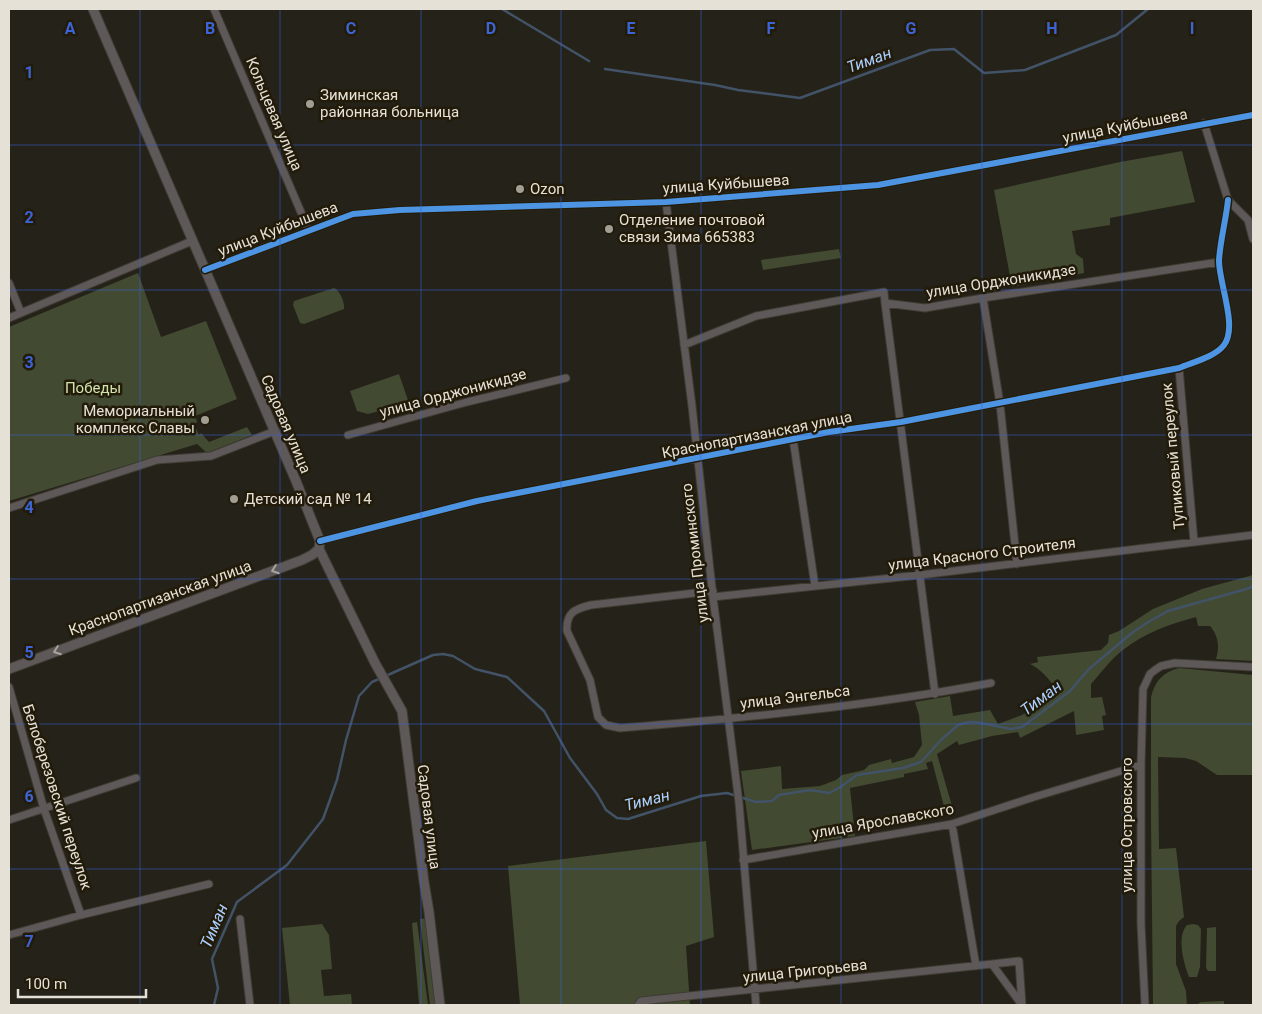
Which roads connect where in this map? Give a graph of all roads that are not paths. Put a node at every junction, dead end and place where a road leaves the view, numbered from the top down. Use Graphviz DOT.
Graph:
graph roads {
  1 [pos="93,9"];
  2 [pos="214,9"];
  3 [pos="1253,114"];
  4 [pos="1204,123"];
  5 [pos="1228,200"];
  6 [pos="666,202"];
  7 [pos="309,231"];
  8 [pos="1253,239"];
  9 [pos="192,241"];
  10 [pos="1219,262"];
  11 [pos="204,270"];
  12 [pos="9,283"];
  13 [pos="983,298"];
  14 [pos="885,303"];
  15 [pos="21,313"];
  16 [pos="9,318"];
  17 [pos="684,345"];
  18 [pos="1179,368"];
  19 [pos="566,378"];
  20 [pos="1000,404"];
  21 [pos="901,422"];
  22 [pos="274,431"];
  23 [pos="348,435"];
  24 [pos="793,440"];
  25 [pos="698,458"];
  26 [pos="9,508"];
  27 [pos="1253,535"];
  28 [pos="1194,542"];
  29 [pos="320,545"];
  30 [pos="1017,564"];
  31 [pos="920,576"];
  32 [pos="814,586"];
  33 [pos="713,594"];
  34 [pos="1253,667"];
  35 [pos="9,669"];
  36 [pos="992,683"];
  37 [pos="9,687"];
  38 [pos="934,694"];
  39 [pos="729,719"];
  40 [pos="602,722"];
  41 [pos="1141,765"];
  42 [pos="136,778"];
  43 [pos="44,809"];
  44 [pos="9,820"];
  45 [pos="952,824"];
  46 [pos="743,860"];
  47 [pos="209,884"];
  48 [pos="81,915"];
  49 [pos="240,919"];
  50 [pos="9,935"];
  51 [pos="992,964"];
  52 [pos="976,966"];
  53 [pos="755,990"];
  54 [pos="640,1004"];
  55 [pos="250,1005"];
  56 [pos="440,1005"];
  57 [pos="756,1005"];
  58 [pos="1022,1005"];
  59 [pos="1144,1005"];
  1 -- 9 [label="street, Садовая улица"];
  2 -- 7 [label="street, Кольцевая улица"];
  3 -- 4 [label="street, улица Куйбышева"];
  4 -- 5 [label="street"];
  4 -- 6 [label="street, улица Куйбышева"];
  5 -- 8 [label="street"];
  5 -- 10 [label="street"];
  6 -- 7 [label="street, улица Куйбышева"];
  6 -- 17 [label="street, улица Проминского"];
  7 -- 11 [label="street, улица Куйбышева"];
  9 -- 11 [label="street, Садовая улица"];
  9 -- 15 [label="street"];
  10 -- 13 [label="street, улица Орджоникидзе"];
  10 -- 18 [label="street, Краснопартизанская улица"];
  11 -- 22 [label="street, Садовая улица"];
  12 -- 15 [label="street"];
  13 -- 14 [label="street, улица Орджоникидзе"];
  13 -- 20 [label="street"];
  14 -- 17 [label="street, улица Орджоникидзе"];
  14 -- 21 [label="street"];
  15 -- 16 [label="street"];
  17 -- 25 [label="street, улица Проминского"];
  18 -- 20 [label="street, Краснопартизанская улица"];
  18 -- 28 [label="street, Тупиковый переулок"];
  19 -- 23 [label="street, улица Орджоникидзе"];
  20 -- 21 [label="street, Краснопартизанская улица"];
  20 -- 30 [label="street"];
  21 -- 24 [label="street, Краснопартизанская улица"];
  21 -- 31 [label="street"];
  22 -- 26 [label="street"];
  22 -- 29 [label="street, Садовая улица"];
  24 -- 25 [label="street, Краснопартизанская улица"];
  24 -- 32 [label="street"];
  25 -- 29 [label="street, Краснопартизанская улица"];
  25 -- 33 [label="street, улица Проминского"];
  27 -- 28 [label="street, улица Красного Строителя"];
  28 -- 30 [label="street, улица Красного Строителя"];
  29 -- 35 [label="street, Краснопартизанская улица, one-way"];
  29 -- 56 [label="street, Садовая улица"];
  30 -- 31 [label="street, улица Красного Строителя"];
  31 -- 32 [label="street, улица Красного Строителя"];
  31 -- 38 [label="street"];
  32 -- 33 [label="street, улица Красного Строителя"];
  33 -- 39 [label="street, улица Проминского"];
  33 -- 40 [label="street, улица Красного Строителя"];
  34 -- 41 [label="street, улица Островского"];
  36 -- 38 [label="street, улица Энгельса"];
  37 -- 43 [label="street, Белоберезовский переулок"];
  38 -- 39 [label="street, улица Энгельса"];
  39 -- 40 [label="street, улица Энгельса"];
  39 -- 46 [label="street, улица Проминского"];
  41 -- 45 [label="street, улица Ярославского"];
  41 -- 59 [label="street, улица Островского"];
  42 -- 43 [label="street"];
  43 -- 44 [label="street"];
  43 -- 48 [label="street, Белоберезовский переулок"];
  45 -- 46 [label="street, улица Ярославского"];
  45 -- 52 [label="street"];
  46 -- 53 [label="street"];
  47 -- 48 [label="street"];
  48 -- 50 [label="street"];
  49 -- 55 [label="street"];
  51 -- 52 [label="street, улица Григорьева"];
  51 -- 58 [label="street"];
  51 -- 58 [label="street, улица Григорьева"];
  52 -- 53 [label="street, улица Григорьева"];
  53 -- 54 [label="street, улица Григорьева"];
  53 -- 57 [label="street"];
}
